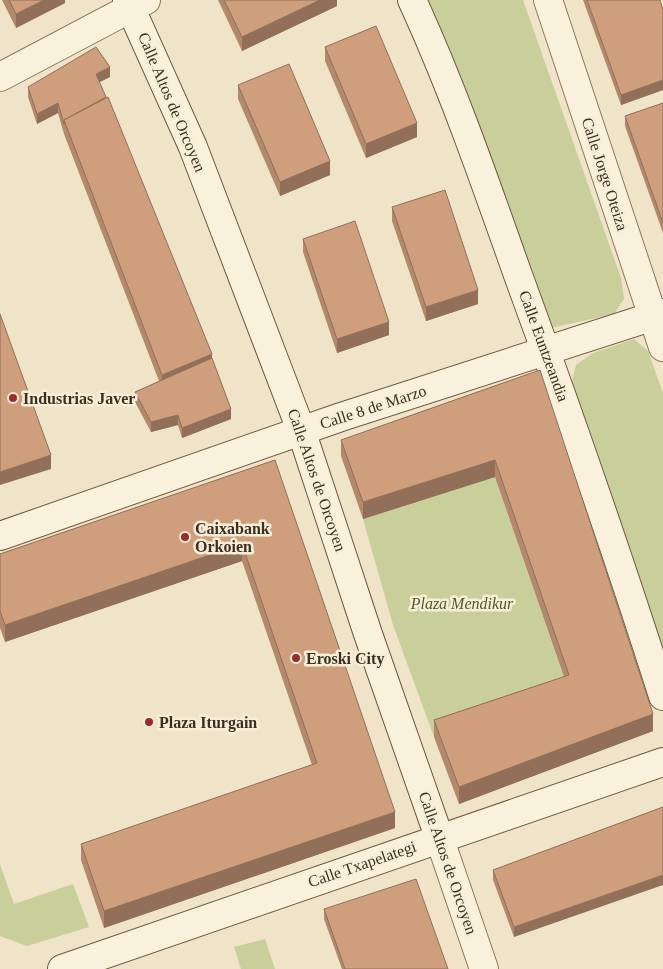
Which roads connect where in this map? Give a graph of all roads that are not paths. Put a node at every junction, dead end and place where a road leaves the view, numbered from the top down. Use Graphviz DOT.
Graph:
graph roads {
  1 [pos="412,0"];
  2 [pos="548,0"];
  3 [pos="135,3"];
  4 [pos="0,77"];
  5 [pos="657,315"];
  6 [pos="663,348"];
  7 [pos="545,350"];
  8 [pos="301,430"];
  9 [pos="0,536"];
  10 [pos="663,696"];
  11 [pos="663,762"];
  12 [pos="439,837"];
  13 [pos="100,963"];
  14 [pos="62,969"];
  15 [pos="484,969"];
  1 -- 7 [label="street, Calle Euntzeandia"];
  2 -- 5 [label="street, Calle Jorge Oteiza"];
  3 -- 4 [label="street"];
  3 -- 8 [label="street, Calle Altos de Orcoyen"];
  5 -- 6 [label="street, Calle Jorge Oteiza"];
  5 -- 7 [label="street, Calle 8 de Marzo"];
  7 -- 8 [label="street, Calle 8 de Marzo"];
  7 -- 10 [label="street, Calle Euntzeandia"];
  8 -- 9 [label="street, Calle 8 de Marzo"];
  8 -- 12 [label="street, Calle Altos de Orcoyen"];
  11 -- 12 [label="street, Calle Txapelategi"];
  12 -- 13 [label="street, Calle Txapelategi"];
  12 -- 15 [label="street, Calle Altos de Orcoyen"];
  13 -- 14 [label="street, Calle Txapelategi"];
}
